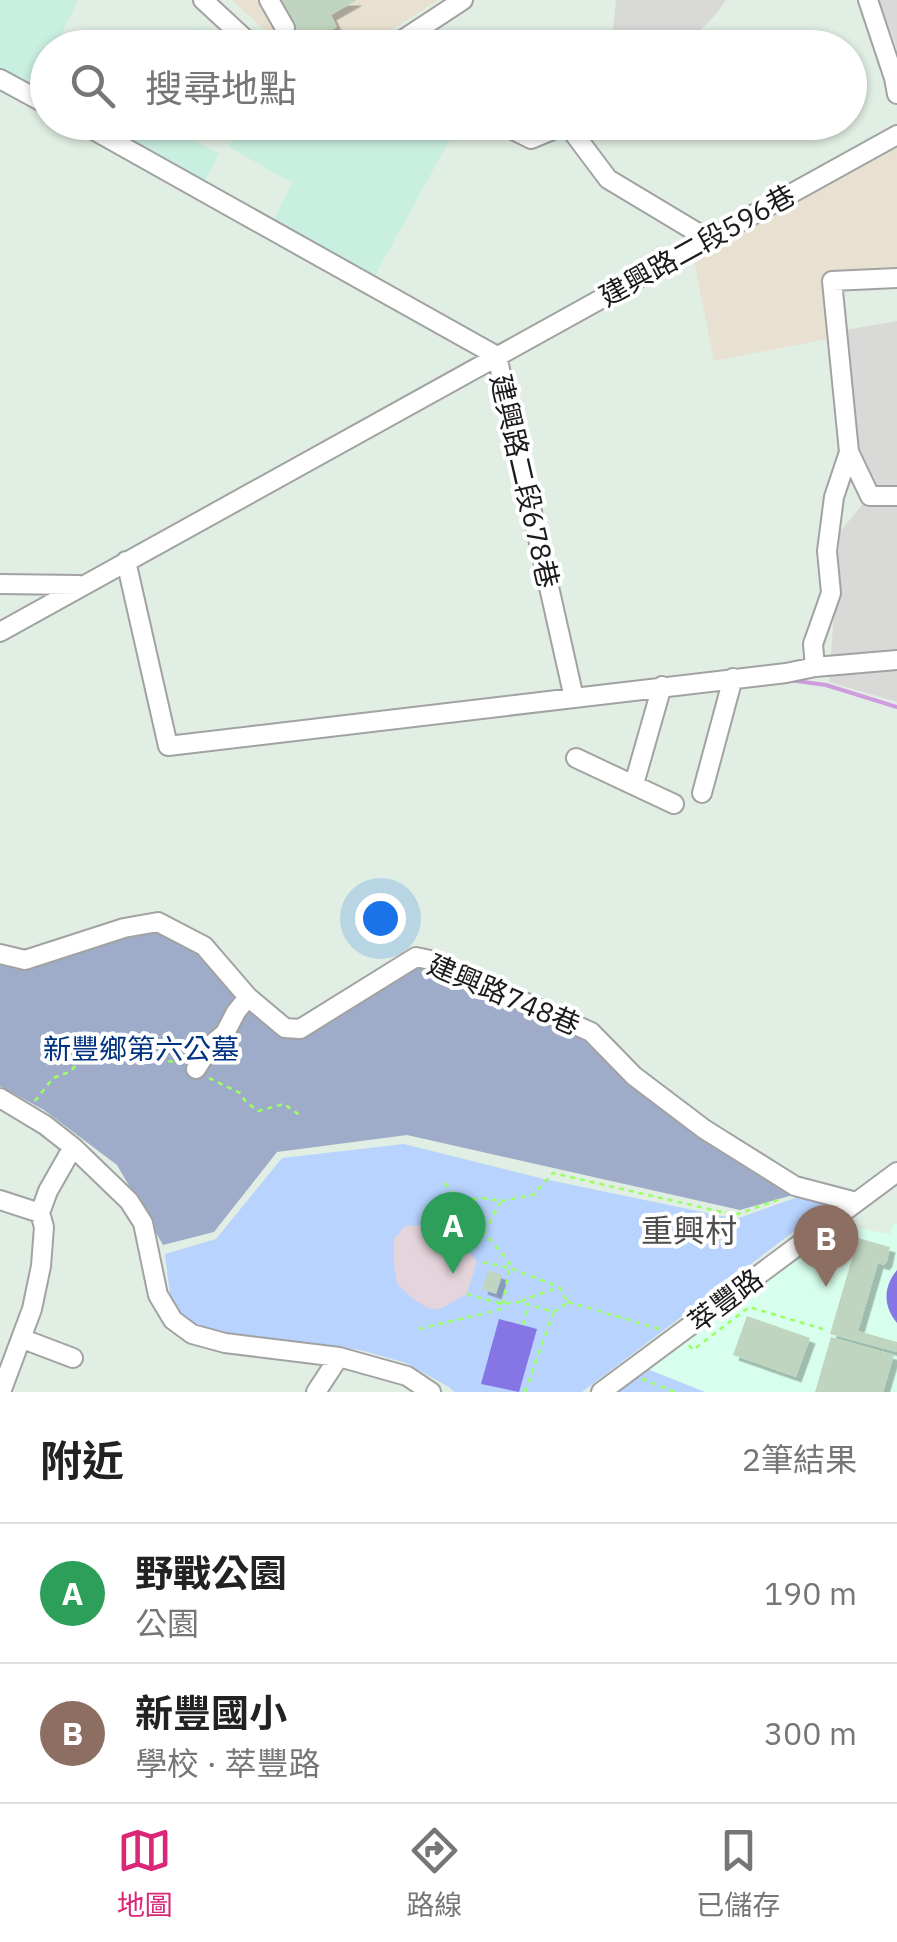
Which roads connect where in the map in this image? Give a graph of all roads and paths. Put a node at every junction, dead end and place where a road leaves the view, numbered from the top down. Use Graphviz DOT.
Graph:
graph roads {
  1 [pos="203,0"];
  2 [pos="268,0"];
  3 [pos="463,0"];
  4 [pos="868,0"];
  5 [pos="285,28"];
  6 [pos="236,30"];
  7 [pos="417,30"];
  8 [pos="0,79"];
  9 [pos="897,94"];
  10 [pos="30,95"];
  11 [pos="897,135"];
  12 [pos="111,140"];
  13 [pos="580,140"];
  14 [pos="708,239"];
  15 [pos="897,278"];
  16 [pos="497,356"];
  17 [pos="848,452"];
  18 [pos="897,496"];
  19 [pos="126,562"];
  20 [pos="0,584"];
  21 [pos="85,585"];
  22 [pos="0,632"];
  23 [pos="897,660"];
  24 [pos="815,667"];
  25 [pos="734,678"];
  26 [pos="662,686"];
  27 [pos="574,698"];
  28 [pos="576,758"];
  29 [pos="634,784"];
  30 [pos="702,793"];
  31 [pos="674,804"];
  32 [pos="0,954"];
  33 [pos="248,998"];
  34 [pos="196,1070"];
  35 [pos="0,1098"];
  36 [pos="26,1113"];
  37 [pos="301,1116"];
  38 [pos="74,1147"];
  39 [pos="897,1172"];
  40 [pos="445,1183"];
  41 [pos="808,1190"];
  42 [pos="0,1200"];
  43 [pos="460,1201"];
  44 [pos="501,1201"];
  45 [pos="856,1202"];
  46 [pos="40,1213"];
  47 [pos="484,1231"];
  48 [pos="477,1261"];
  49 [pos="510,1268"];
  50 [pos="559,1287"];
  51 [pos="467,1294"];
  52 [pos="520,1302"];
  53 [pos="568,1302"];
  54 [pos="502,1304"];
  55 [pos="529,1304"];
  56 [pos="554,1312"];
  57 [pos="523,1326"];
  58 [pos="419,1329"];
  59 [pos="823,1329"];
  60 [pos="672,1333"];
  61 [pos="22,1339"];
  62 [pos="339,1357"];
  63 [pos="73,1358"];
  64 [pos="636,1376"];
  65 [pos="1,1392"];
  66 [pos="316,1392"];
  67 [pos="431,1392"];
  68 [pos="527,1392"];
  69 [pos="602,1392"];
  70 [pos="675,1392"];
  1 -- 6 [label="street"];
  2 -- 5 [label="street"];
  3 -- 7 [label="street"];
  4 -- 9 [label="street"];
  8 -- 10 [label="street"];
  11 -- 14 [label="street, 建興路二段596巷"];
  12 -- 16 [label="street, 建興路二段678巷"];
  13 -- 14 [label="street"];
  14 -- 16 [label="street, 建興路二段596巷"];
  15 -- 17 [label="street"];
  16 -- 19 [label="street, 建興路二段596巷"];
  16 -- 27 [label="street, 建興路二段678巷"];
  17 -- 18 [label="street"];
  17 -- 24 [label="street"];
  19 -- 21 [label="street, 建興路二段596巷"];
  19 -- 27 [label="street"];
  20 -- 21 [label="street"];
  21 -- 22 [label="street, 建興路二段596巷"];
  23 -- 24 [label="street"];
  24 -- 25 [label="street"];
  25 -- 26 [label="street"];
  25 -- 30 [label="street"];
  26 -- 27 [label="street"];
  26 -- 29 [label="street"];
  28 -- 29 [label="street"];
  29 -- 31 [label="street"];
  32 -- 33 [label="street"];
  33 -- 34 [label="street"];
  33 -- 41 [label="street, 建興路748巷"];
  34 -- 36 [label="path"];
  34 -- 37 [label="path"];
  35 -- 36 [label="street"];
  36 -- 38 [label="street"];
  38 -- 46 [label="street"];
  38 -- 62 [label="street"];
  39 -- 45 [label="street, 萃豐路"];
  40 -- 43 [label="path"];
  41 -- 44 [label="path"];
  41 -- 45 [label="street, 建興路748巷"];
  42 -- 46 [label="street"];
  43 -- 44 [label="path"];
  43 -- 47 [label="path"];
  44 -- 47 [label="path"];
  45 -- 60 [label="street, 萃豐路"];
  46 -- 61 [label="street"];
  47 -- 49 [label="path"];
  48 -- 49 [label="path"];
  49 -- 50 [label="path"];
  49 -- 54 [label="path"];
  50 -- 52 [label="path"];
  50 -- 53 [label="path"];
  51 -- 54 [label="path"];
  52 -- 54 [label="path"];
  52 -- 55 [label="path"];
  53 -- 56 [label="path"];
  53 -- 60 [label="path"];
  54 -- 58 [label="path"];
  55 -- 56 [label="path"];
  55 -- 57 [label="path"];
  56 -- 68 [label="path"];
  59 -- 60 [label="path"];
  60 -- 69 [label="street, 萃豐路"];
  61 -- 63 [label="street"];
  61 -- 65 [label="street"];
  62 -- 66 [label="street"];
  62 -- 67 [label="street"];
  64 -- 70 [label="path"];
}
